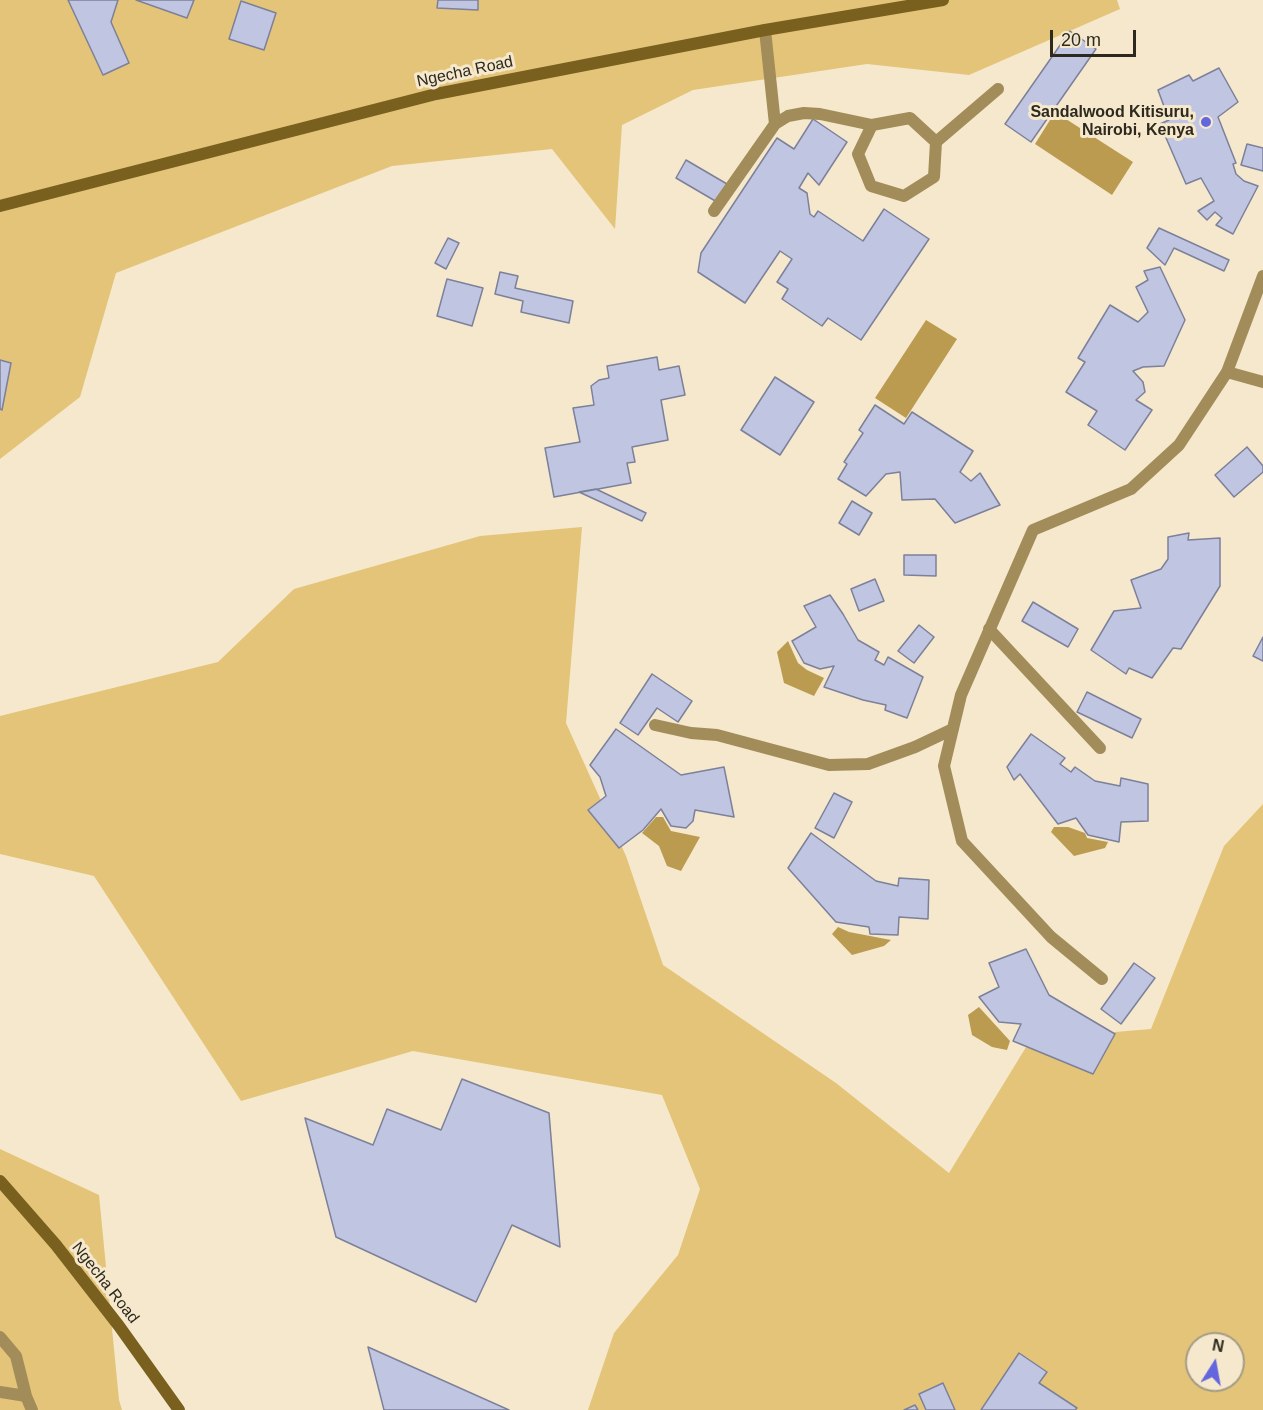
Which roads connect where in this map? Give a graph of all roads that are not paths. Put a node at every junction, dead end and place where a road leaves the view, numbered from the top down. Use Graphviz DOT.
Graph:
graph roads {
  1 [pos="943,0"];
  2 [pos="765,30"];
  3 [pos="998,89"];
  4 [pos="775,124"];
  5 [pos="872,125"];
  6 [pos="936,142"];
  7 [pos="0,206"];
  8 [pos="714,211"];
  9 [pos="1263,276"];
  10 [pos="1227,372"];
  11 [pos="1263,382"];
  12 [pos="989,629"];
  13 [pos="655,725"];
  14 [pos="953,729"];
  15 [pos="1100,748"];
  16 [pos="1102,979"];
  17 [pos="0,1181"];
  18 [pos="0,1337"];
  19 [pos="0,1392"];
  20 [pos="26,1396"];
  21 [pos="33,1410"];
  22 [pos="178,1410"];
  1 -- 2 [label="main road, Ngecha Road"];
  2 -- 4 [label="street"];
  2 -- 7 [label="main road, Ngecha Road"];
  3 -- 6 [label="street"];
  4 -- 5 [label="street"];
  4 -- 8 [label="street"];
  5 -- 6 [label="street"];
  5 -- 6 [label="street"];
  9 -- 10 [label="street"];
  10 -- 11 [label="street"];
  10 -- 12 [label="street"];
  12 -- 14 [label="street"];
  12 -- 15 [label="street"];
  13 -- 14 [label="street"];
  14 -- 16 [label="street"];
  17 -- 22 [label="main road, Ngecha Road"];
  18 -- 20 [label="street"];
  19 -- 20 [label="street"];
  20 -- 21 [label="street"];
}
